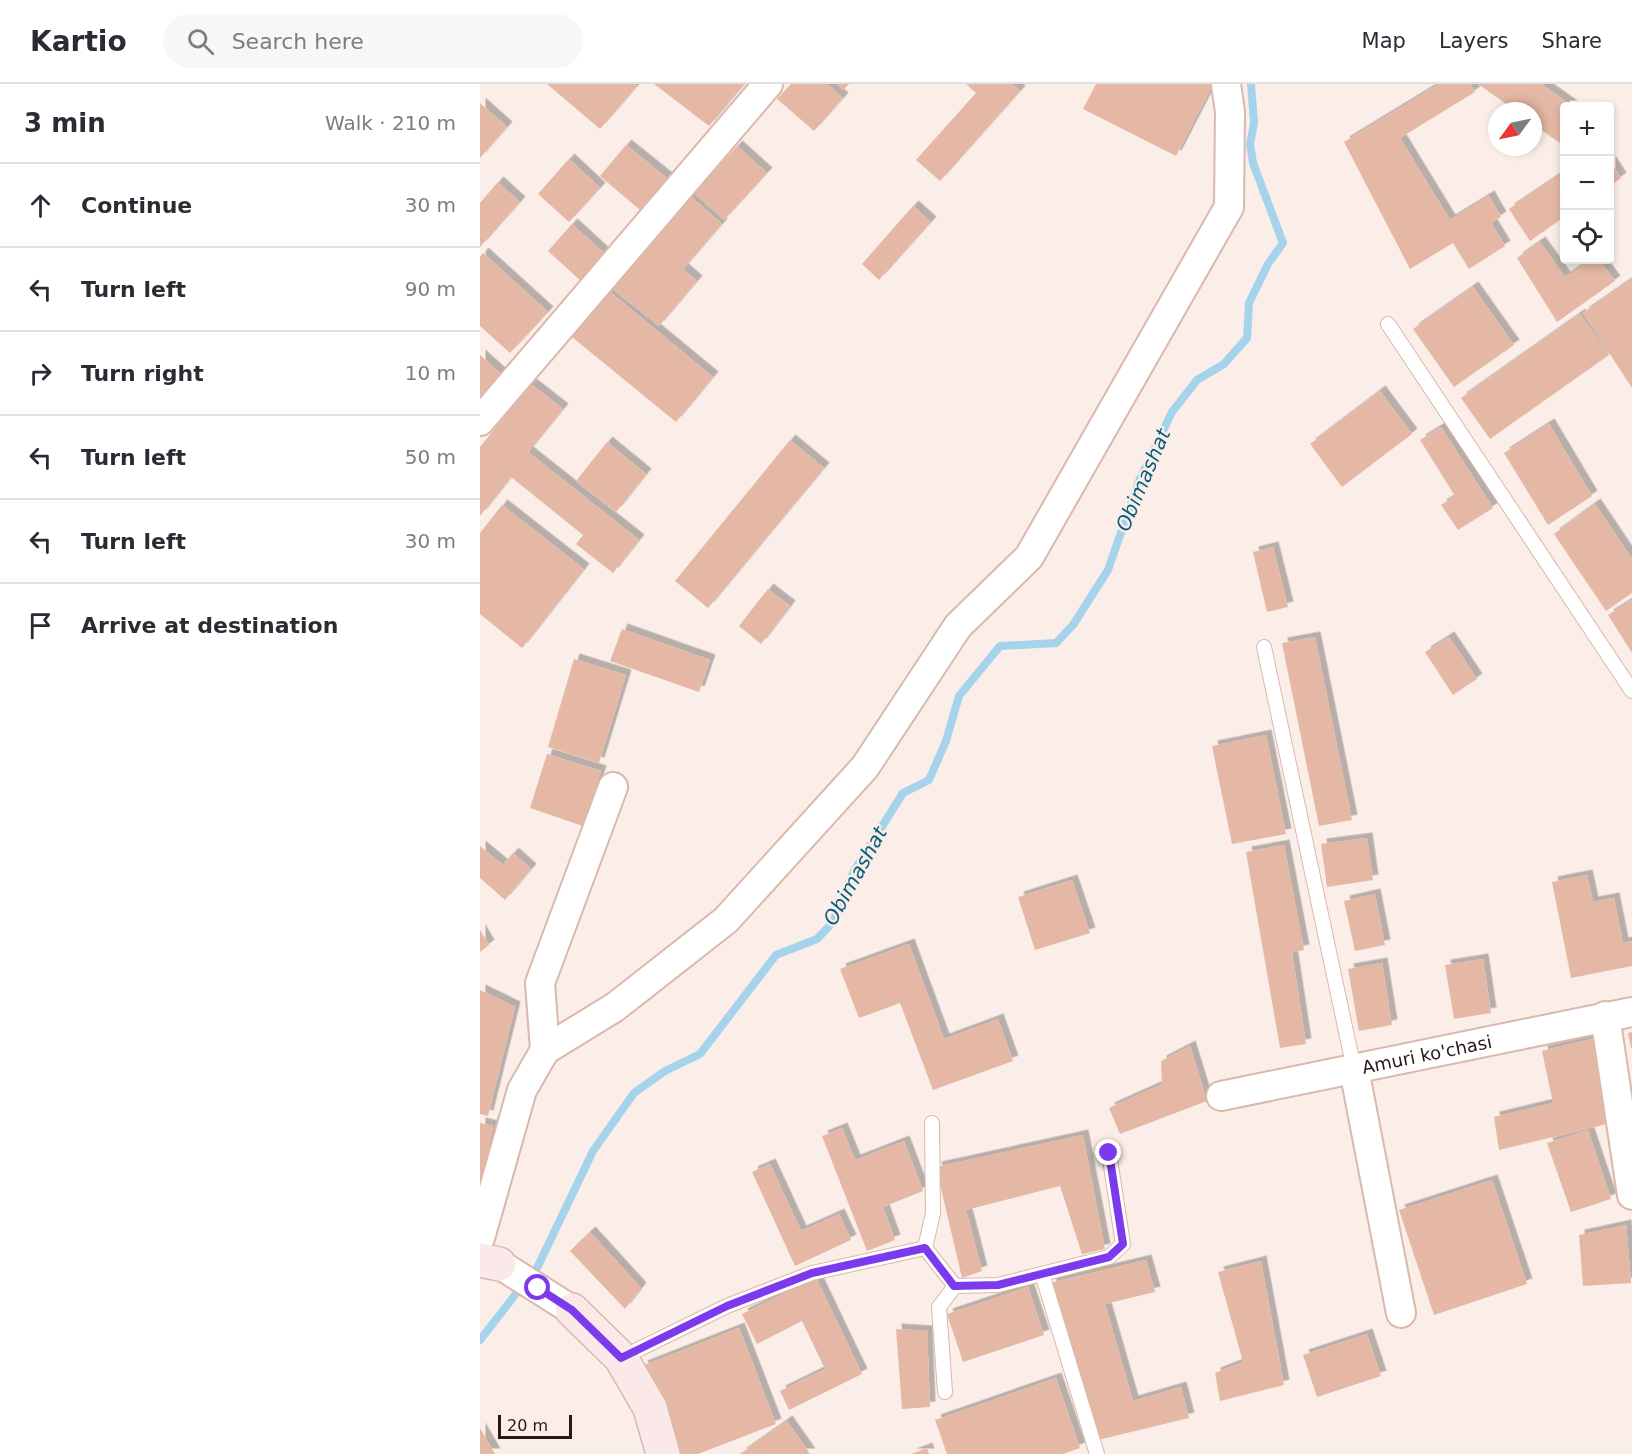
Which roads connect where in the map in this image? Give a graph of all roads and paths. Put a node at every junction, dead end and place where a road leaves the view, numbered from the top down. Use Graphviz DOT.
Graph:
graph roads {
  1 [pos="768,84"];
  2 [pos="1226,84"];
  3 [pos="1388,324"];
  4 [pos="480,421"];
  5 [pos="1264,647"];
  6 [pos="1632,691"];
  7 [pos="613,787"];
  8 [pos="1619,1014"];
  9 [pos="545,1050"];
  10 [pos="1354,1069"];
  11 [pos="1221,1096"];
  12 [pos="932,1123"];
  13 [pos="1109,1153"];
  14 [pos="1632,1195"];
  15 [pos="480,1238"];
  16 [pos="925,1248"];
  17 [pos="490,1262"];
  18 [pos="1042,1274"];
  19 [pos="954,1286"];
  20 [pos="572,1310"];
  21 [pos="1401,1313"];
  22 [pos="621,1358"];
  23 [pos="945,1392"];
  24 [pos="663,1454"];
  25 [pos="1097,1454"];
  1 -- 4 [label="street"];
  2 -- 9 [label="street"];
  3 -- 6 [label="lane"];
  5 -- 10 [label="lane"];
  7 -- 9 [label="street"];
  8 -- 10 [label="street, Amuri ko'chasi"];
  8 -- 14 [label="street"];
  9 -- 15 [label="street"];
  10 -- 11 [label="street, Amuri ko'chasi"];
  10 -- 21 [label="street"];
  12 -- 16 [label="lane"];
  13 -- 18 [label="lane"];
  16 -- 19 [label="lane"];
  16 -- 22 [label="lane"];
  17 -- 20 [label="street"];
  18 -- 19 [label="lane"];
  18 -- 25 [label="lane"];
  19 -- 23 [label="lane"];
  20 -- 22 [label="street"];
  22 -- 24 [label="street"];
}
